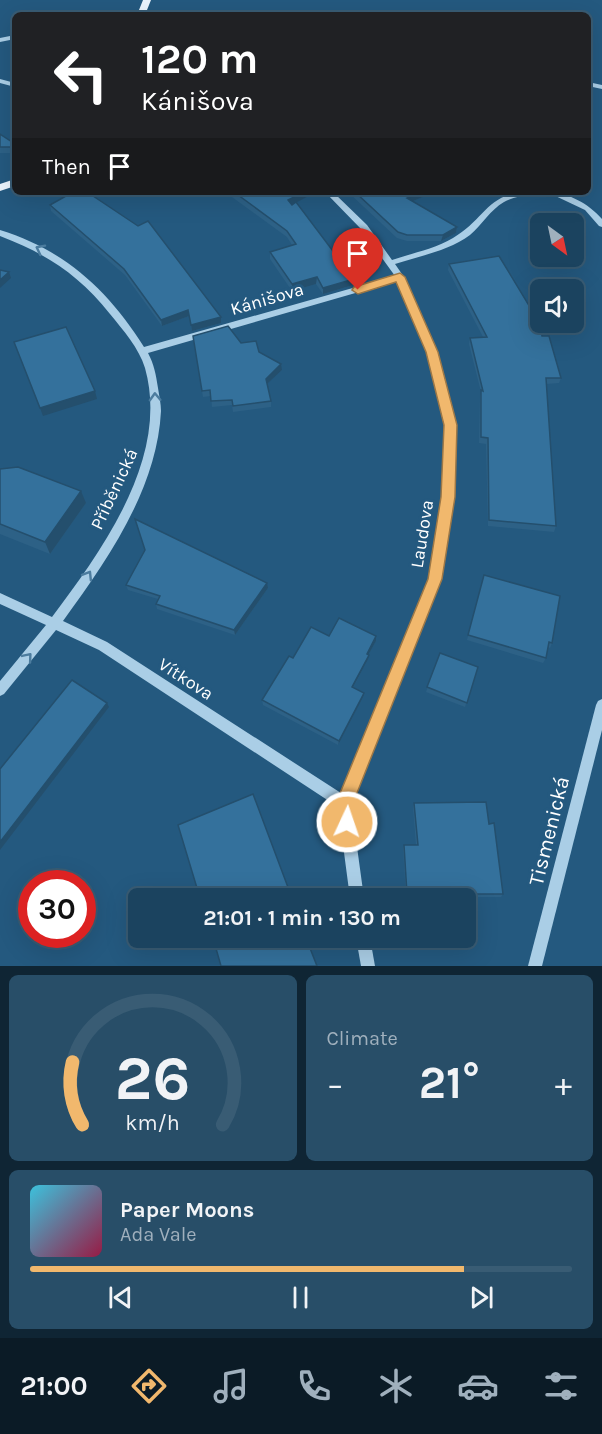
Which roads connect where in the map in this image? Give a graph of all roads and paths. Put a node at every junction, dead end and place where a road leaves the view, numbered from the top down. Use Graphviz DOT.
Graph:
graph roads {
  1 [pos="331,195"];
  2 [pos="516,195"];
  3 [pos="558,195"];
  4 [pos="602,224"];
  5 [pos="0,233"];
  6 [pos="391,263"];
  7 [pos="400,277"];
  8 [pos="143,351"];
  9 [pos="0,598"];
  10 [pos="55,624"];
  11 [pos="0,690"];
  12 [pos="602,705"];
  13 [pos="344,803"];
  14 [pos="356,888"];
  15 [pos="365,948"];
  16 [pos="368,966"];
  17 [pos="535,966"];
  1 -- 6 [label="street, Laudova"];
  2 -- 6 [label="street"];
  3 -- 4 [label="street"];
  8 -- 5 [label="street, Příběnická, one-way"];
  6 -- 7 [label="street, Laudova"];
  7 -- 8 [label="street, Kánišova"];
  7 -- 13 [label="street, Laudova"];
  10 -- 8 [label="street, Příběnická, one-way"];
  9 -- 10 [label="street, Vítkova"];
  11 -- 10 [label="street, Příběnická, one-way"];
  10 -- 13 [label="street, Vítkova"];
  12 -- 17 [label="street, Tismenická"];
  13 -- 14 [label="street, Laudova"];
  15 -- 16 [label="street"];
}
